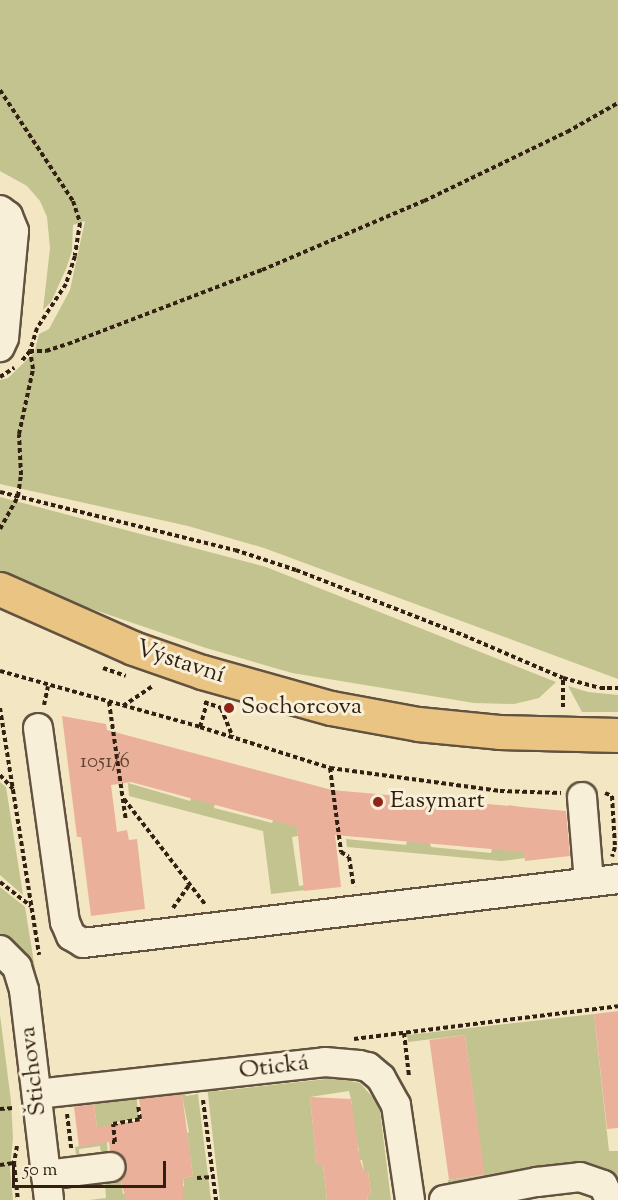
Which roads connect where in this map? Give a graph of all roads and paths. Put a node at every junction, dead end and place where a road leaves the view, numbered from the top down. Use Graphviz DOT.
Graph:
graph roads {
  1 [pos="0,90"];
  2 [pos="618,103"];
  3 [pos="0,210"];
  4 [pos="37,328"];
  5 [pos="0,347"];
  6 [pos="0,492"];
  7 [pos="18,496"];
  8 [pos="0,529"];
  9 [pos="0,589"];
  10 [pos="0,671"];
  11 [pos="154,685"];
  12 [pos="48,686"];
  13 [pos="618,688"];
  14 [pos="109,702"];
  15 [pos="207,703"];
  16 [pos="123,706"];
  17 [pos="0,708"];
  18 [pos="221,708"];
  19 [pos="41,717"];
  20 [pos="200,727"];
  21 [pos="618,735"];
  22 [pos="234,738"];
  23 [pos="330,768"];
  24 [pos="0,775"];
  25 [pos="13,789"];
  26 [pos="583,794"];
  27 [pos="124,799"];
  28 [pos="126,821"];
  29 [pos="615,868"];
  30 [pos="0,882"];
  31 [pos="589,882"];
  32 [pos="190,885"];
  33 [pos="355,894"];
  34 [pos="32,906"];
  35 [pos="211,911"];
  36 [pos="167,915"];
  37 [pos="0,950"];
  38 [pos="40,963"];
  39 [pos="618,1006"];
  40 [pos="349,1039"];
  41 [pos="201,1076"];
  42 [pos="137,1094"];
  43 [pos="39,1098"];
  44 [pos="0,1109"];
  45 [pos="14,1163"];
  46 [pos="0,1165"];
  47 [pos="111,1167"];
  48 [pos="213,1177"];
  49 [pos="196,1178"];
  50 [pos="56,1182"];
  51 [pos="216,1200"];
  52 [pos="410,1200"];
  53 [pos="444,1200"];
  54 [pos="610,1200"];
  1 -- 4 [label="path"];
  2 -- 7 [label="path"];
  3 -- 5 [label="street"];
  6 -- 7 [label="path"];
  7 -- 8 [label="path"];
  7 -- 13 [label="path"];
  9 -- 21 [label="main road, Výstavní"];
  10 -- 12 [label="path"];
  11 -- 16 [label="path"];
  12 -- 14 [label="path"];
  12 -- 19 [label="path"];
  14 -- 16 [label="path"];
  14 -- 27 [label="path"];
  15 -- 20 [label="path"];
  16 -- 20 [label="path"];
  17 -- 25 [label="path"];
  18 -- 22 [label="path"];
  19 -- 31 [label="street"];
  20 -- 22 [label="path"];
  22 -- 23 [label="path"];
  23 -- 26 [label="path"];
  23 -- 33 [label="path"];
  24 -- 25 [label="path"];
  25 -- 34 [label="path"];
  26 -- 29 [label="path"];
  26 -- 31 [label="street"];
  27 -- 28 [label="path"];
  27 -- 32 [label="path"];
  29 -- 31 [label="street"];
  30 -- 34 [label="path"];
  32 -- 35 [label="path"];
  32 -- 36 [label="path"];
  34 -- 38 [label="path"];
  37 -- 43 [label="street, Štichova"];
  39 -- 40 [label="path"];
  41 -- 43 [label="street, Otická"];
  41 -- 48 [label="path"];
  41 -- 52 [label="street, Otická"];
  42 -- 47 [label="path"];
  43 -- 44 [label="path"];
  43 -- 50 [label="street, Štichova"];
  43 -- 50 [label="path"];
  45 -- 46 [label="path"];
  47 -- 50 [label="street"];
  48 -- 49 [label="path"];
  48 -- 51 [label="path"];
  53 -- 54 [label="street"];
}
